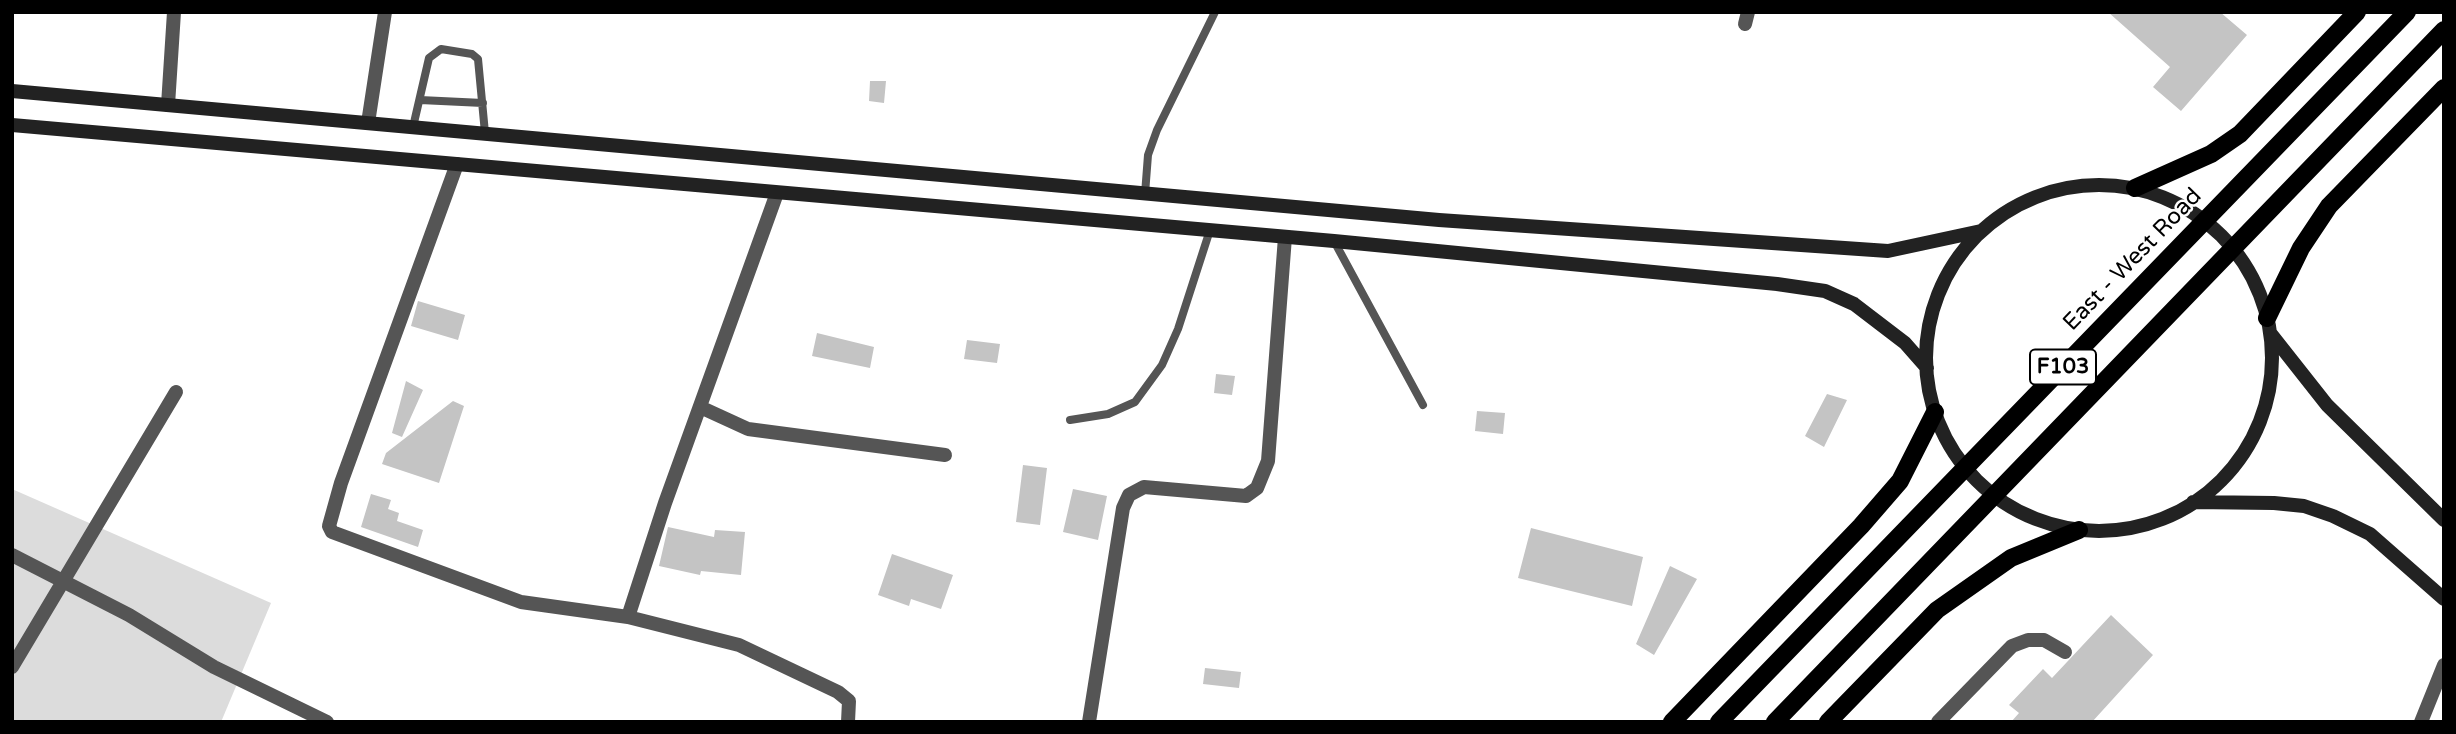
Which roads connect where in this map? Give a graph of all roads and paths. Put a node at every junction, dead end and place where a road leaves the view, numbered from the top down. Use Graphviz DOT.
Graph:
graph roads {
  1 [pos="174,12"];
  2 [pos="385,12"];
  3 [pos="1215,12"];
  4 [pos="2357,12"];
  5 [pos="2407,12"];
  6 [pos="2444,30"];
  7 [pos="2444,88"];
  8 [pos="12,91"];
  9 [pos="420,100"];
  10 [pos="483,103"];
  11 [pos="168,105"];
  12 [pos="368,123"];
  13 [pos="12,125"];
  14 [pos="413,127"];
  15 [pos="485,134"];
  16 [pos="457,164"];
  17 [pos="2135,188"];
  18 [pos="777,193"];
  19 [pos="1145,194"];
  20 [pos="1210,230"];
  21 [pos="1981,231"];
  22 [pos="1285,237"];
  23 [pos="1334,241"];
  24 [pos="2269,325"];
  25 [pos="1927,368"];
  26 [pos="176,392"];
  27 [pos="1423,405"];
  28 [pos="700,407"];
  29 [pos="1935,412"];
  30 [pos="1070,420"];
  31 [pos="945,455"];
  32 [pos="2193,502"];
  33 [pos="2444,520"];
  34 [pos="2078,530"];
  35 [pos="12,555"];
  36 [pos="63,580"];
  37 [pos="2444,599"];
  38 [pos="628,617"];
  39 [pos="2064,652"];
  40 [pos="2444,665"];
  41 [pos="12,667"];
  42 [pos="327,722"];
  43 [pos="848,722"];
  44 [pos="1089,722"];
  45 [pos="1672,722"];
  46 [pos="1719,722"];
  47 [pos="1775,722"];
  48 [pos="1828,722"];
  49 [pos="1938,722"];
  50 [pos="2421,722"];
  1 -- 11 [label="street"];
  2 -- 12 [label="street"];
  3 -- 19 [label="lane"];
  4 -- 17 [label="main road"];
  5 -- 46 [label="main road, East - West Road / F103"];
  6 -- 47 [label="main road, F103"];
  7 -- 24 [label="main road"];
  8 -- 11 [label="main road"];
  9 -- 10 [label="lane"];
  9 -- 10 [label="lane"];
  9 -- 14 [label="lane"];
  10 -- 15 [label="lane"];
  11 -- 12 [label="main road"];
  12 -- 14 [label="main road"];
  13 -- 16 [label="main road"];
  14 -- 15 [label="main road"];
  15 -- 19 [label="main road"];
  16 -- 18 [label="main road"];
  16 -- 38 [label="street"];
  17 -- 21 [label="main road"];
  17 -- 24 [label="main road"];
  18 -- 20 [label="main road"];
  18 -- 28 [label="street"];
  19 -- 21 [label="main road"];
  20 -- 22 [label="main road"];
  20 -- 30 [label="lane"];
  21 -- 25 [label="main road"];
  22 -- 23 [label="main road"];
  22 -- 44 [label="street"];
  23 -- 25 [label="main road"];
  23 -- 27 [label="lane"];
  24 -- 32 [label="main road"];
  24 -- 33 [label="main road"];
  25 -- 29 [label="main road"];
  26 -- 36 [label="street"];
  28 -- 31 [label="street"];
  28 -- 38 [label="street"];
  29 -- 34 [label="main road"];
  29 -- 45 [label="main road"];
  32 -- 34 [label="main road"];
  32 -- 37 [label="main road"];
  34 -- 48 [label="main road"];
  35 -- 36 [label="street"];
  36 -- 41 [label="street"];
  36 -- 42 [label="street"];
  38 -- 43 [label="street"];
  39 -- 49 [label="street"];
  40 -- 50 [label="street"];
}
